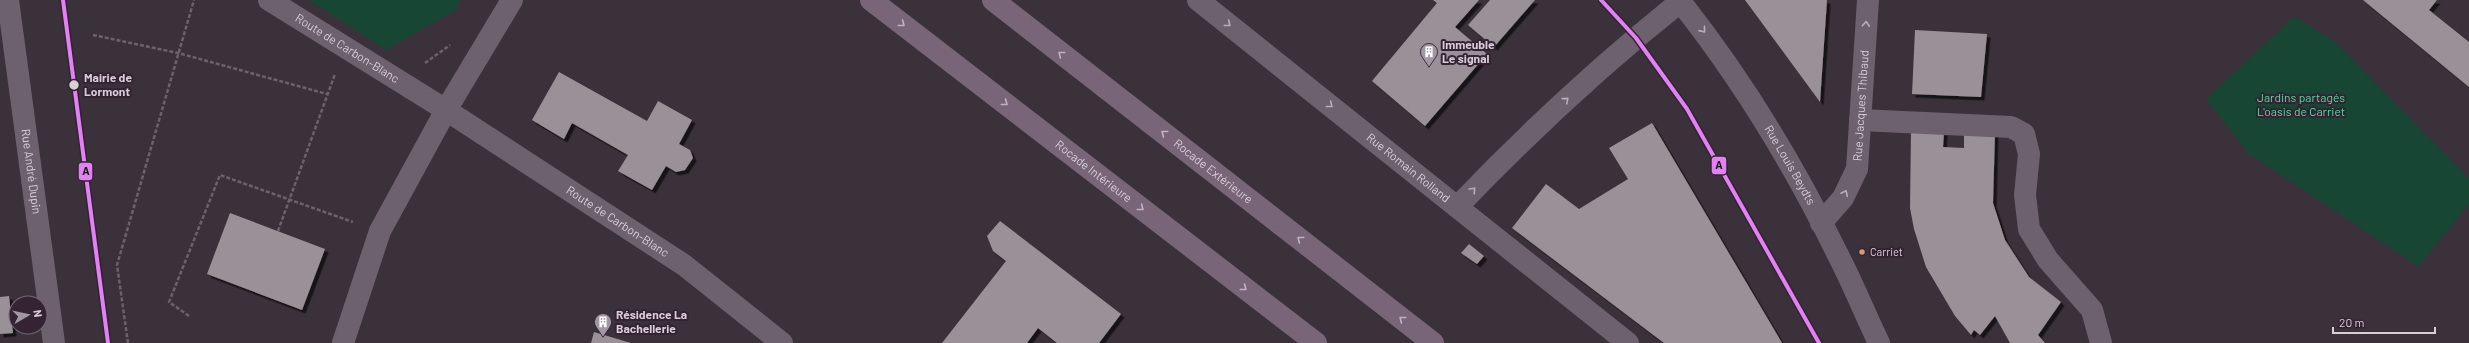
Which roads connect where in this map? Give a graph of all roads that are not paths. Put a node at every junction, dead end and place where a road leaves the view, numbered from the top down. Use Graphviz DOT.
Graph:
graph roads {
  1 [pos="8,0"];
  2 [pos="269,0"];
  3 [pos="872,0"];
  4 [pos="992,0"];
  5 [pos="1198,0"];
  6 [pos="1868,0"];
  7 [pos="512,1"];
  8 [pos="1680,1"];
  9 [pos="446,110"];
  10 [pos="1860,120"];
  11 [pos="1457,207"];
  12 [pos="1821,224"];
  13 [pos="54,343"];
  14 [pos="343,343"];
  15 [pos="782,343"];
  16 [pos="1316,343"];
  17 [pos="1433,343"];
  18 [pos="1628,343"];
  19 [pos="1879,343"];
  20 [pos="2101,343"];
  1 -- 13 [label="street, Rue André Dupin"];
  2 -- 9 [label="street, Route de Carbon-Blanc"];
  3 -- 16 [label="highway, Rocade Intérieure, one-way"];
  17 -- 4 [label="highway, Rocade Extérieure, one-way"];
  5 -- 11 [label="street, Rue Romain Rolland, one-way"];
  10 -- 6 [label="street, Rue Jacques Thibaud, one-way"];
  7 -- 9 [label="street"];
  11 -- 8 [label="street, Rue Romain Rolland, one-way"];
  8 -- 12 [label="street, Rue Louis Beydts, one-way"];
  9 -- 14 [label="street"];
  9 -- 15 [label="street, Route de Carbon-Blanc"];
  12 -- 10 [label="street, Rue Jacques Thibaud, one-way"];
  10 -- 20 [label="street"];
  11 -- 18 [label="street"];
  12 -- 19 [label="street, Rue Louis Beydts"];
}
